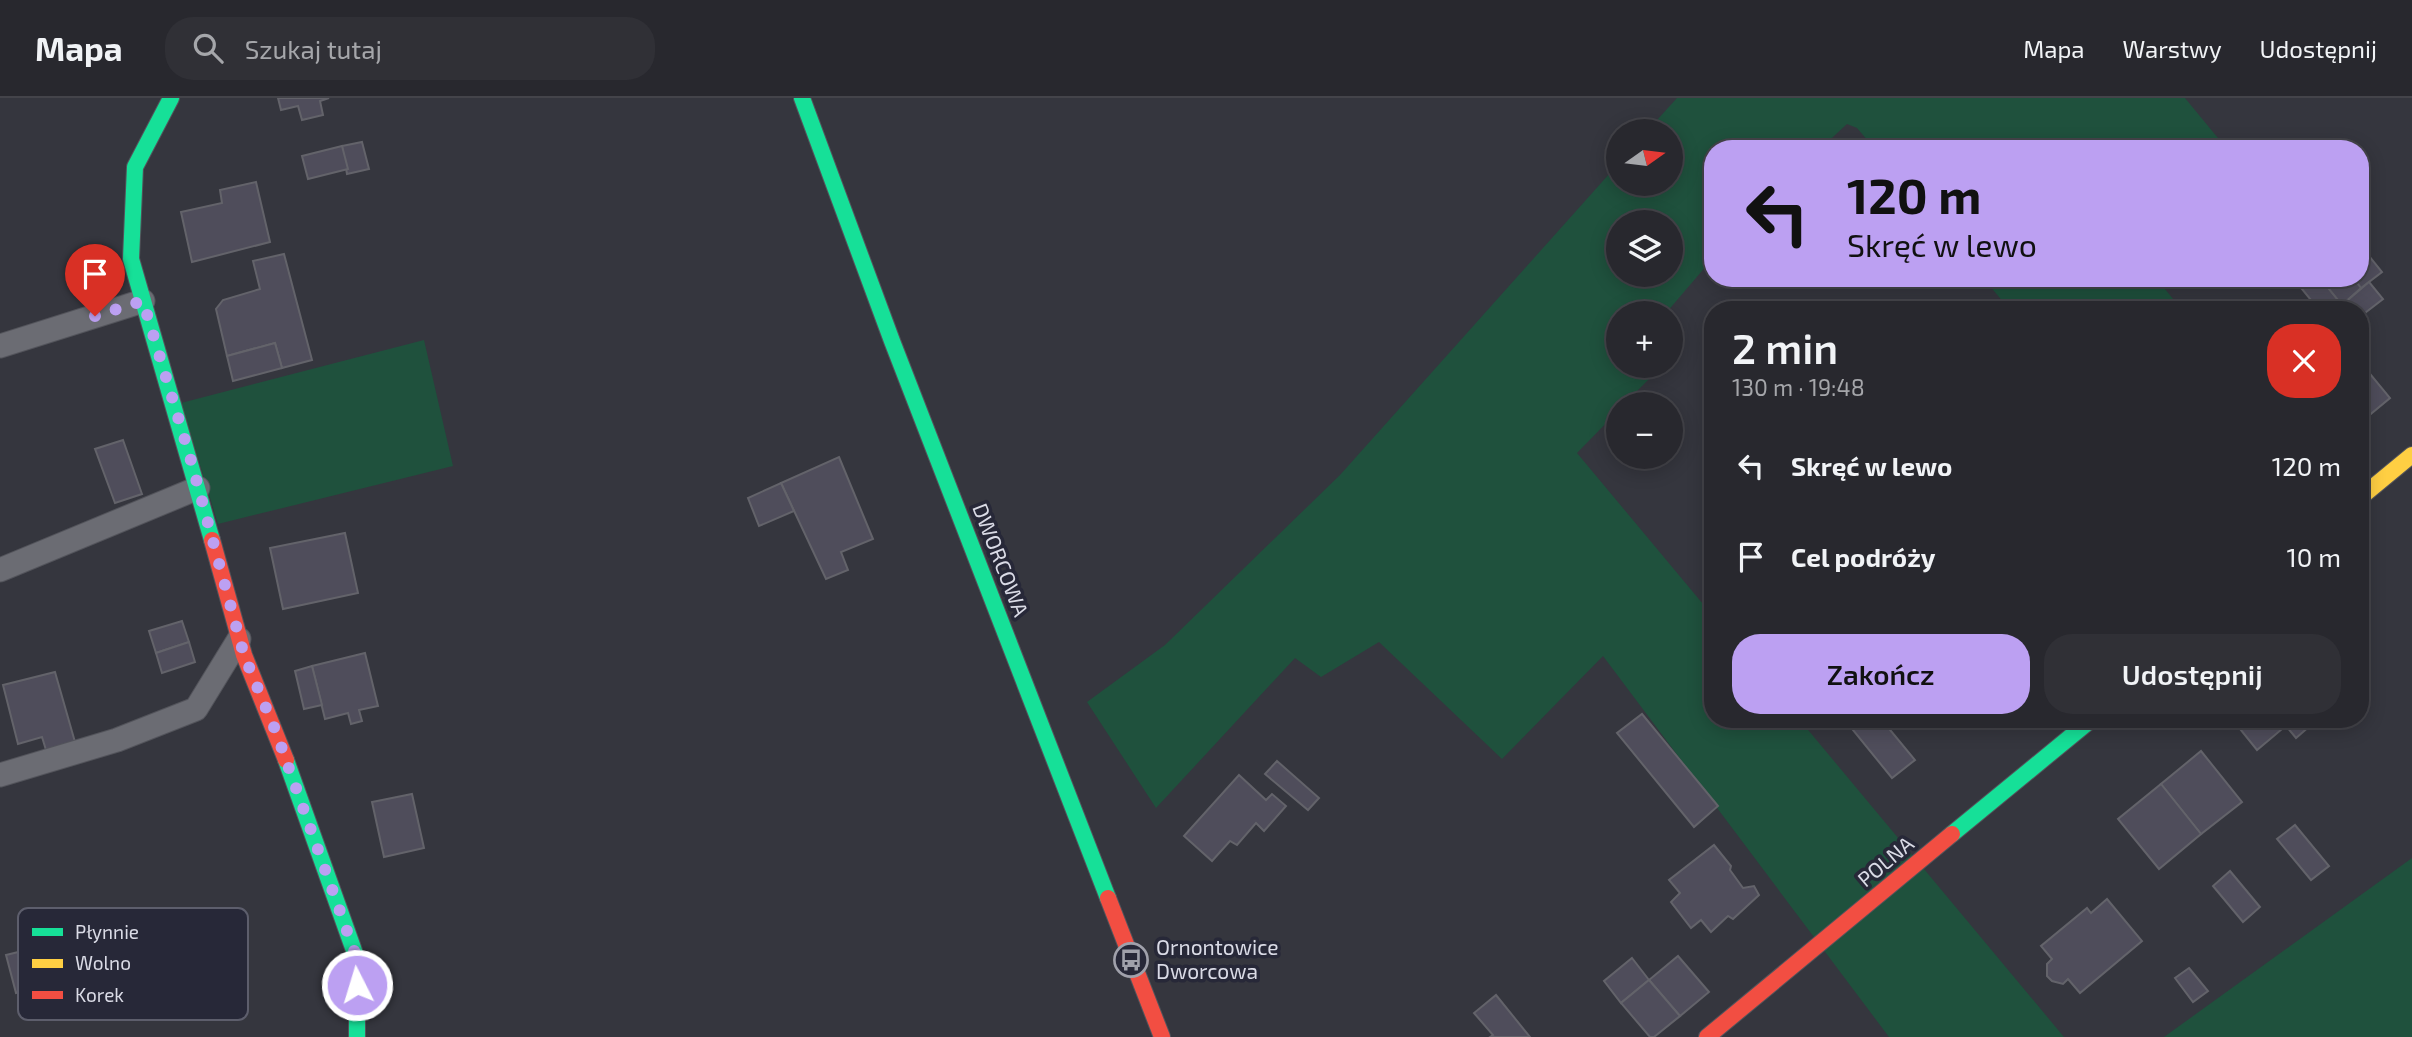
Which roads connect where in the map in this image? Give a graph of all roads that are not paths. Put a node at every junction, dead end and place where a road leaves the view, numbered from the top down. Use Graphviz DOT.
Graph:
graph roads {
  1 [pos="171,98"];
  2 [pos="802,98"];
  3 [pos="143,301"];
  4 [pos="0,346"];
  5 [pos="2412,455"];
  6 [pos="198,488"];
  7 [pos="2369,491"];
  8 [pos="0,570"];
  9 [pos="239,639"];
  10 [pos="2081,728"];
  11 [pos="0,775"];
  12 [pos="357,1037"];
  13 [pos="1162,1037"];
  14 [pos="1707,1037"];
  1 -- 3 [label="street"];
  2 -- 13 [label="street, DWORCOWA"];
  3 -- 4 [label="lane"];
  3 -- 6 [label="street"];
  5 -- 7 [label="street"];
  6 -- 8 [label="lane"];
  6 -- 9 [label="street"];
  9 -- 11 [label="lane"];
  9 -- 12 [label="street"];
  10 -- 14 [label="street, POLNA"];
}
